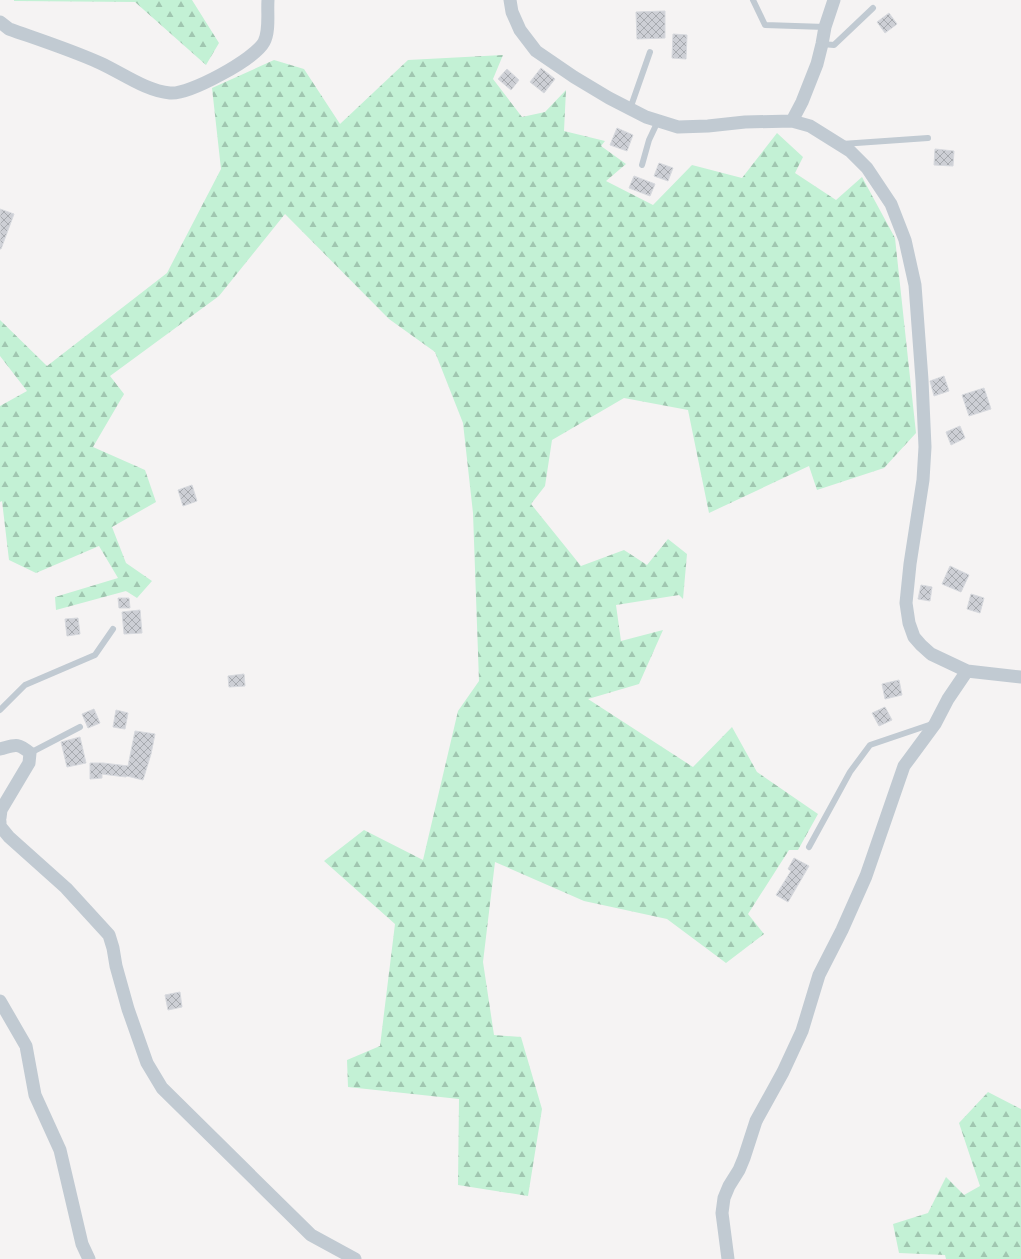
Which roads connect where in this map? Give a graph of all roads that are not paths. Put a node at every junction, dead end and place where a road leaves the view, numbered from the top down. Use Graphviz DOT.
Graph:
graph roads {
  1 [pos="268,0"];
  2 [pos="510,0"];
  3 [pos="754,0"];
  4 [pos="834,0"];
  5 [pos="873,8"];
  6 [pos="0,22"];
  7 [pos="825,27"];
  8 [pos="822,44"];
  9 [pos="650,52"];
  10 [pos="802,102"];
  11 [pos="630,109"];
  12 [pos="792,120"];
  13 [pos="658,121"];
  14 [pos="810,126"];
  15 [pos="928,138"];
  16 [pos="840,144"];
  17 [pos="642,165"];
  18 [pos="113,629"];
  19 [pos="967,671"];
  20 [pos="1021,677"];
  21 [pos="0,710"];
  22 [pos="935,724"];
  23 [pos="80,727"];
  24 [pos="0,749"];
  25 [pos="30,753"];
  26 [pos="0,818"];
  27 [pos="0,822"];
  28 [pos="809,847"];
  29 [pos="0,1000"];
  30 [pos="89,1259"];
  31 [pos="355,1259"];
  32 [pos="728,1259"];
  1 -- 6 [label="street"];
  2 -- 11 [label="street"];
  3 -- 7 [label="lane"];
  4 -- 7 [label="street"];
  5 -- 8 [label="lane"];
  7 -- 8 [label="street"];
  8 -- 10 [label="street"];
  9 -- 11 [label="lane"];
  10 -- 12 [label="street"];
  10 -- 14 [label="street"];
  11 -- 13 [label="street"];
  12 -- 13 [label="street"];
  12 -- 14 [label="street"];
  13 -- 17 [label="lane"];
  14 -- 16 [label="street"];
  15 -- 16 [label="lane"];
  16 -- 19 [label="street"];
  18 -- 21 [label="lane"];
  19 -- 20 [label="street"];
  19 -- 22 [label="street"];
  22 -- 28 [label="lane"];
  22 -- 32 [label="street"];
  23 -- 25 [label="lane"];
  24 -- 25 [label="street"];
  25 -- 26 [label="street"];
  27 -- 31 [label="street"];
  29 -- 30 [label="street"];
}
